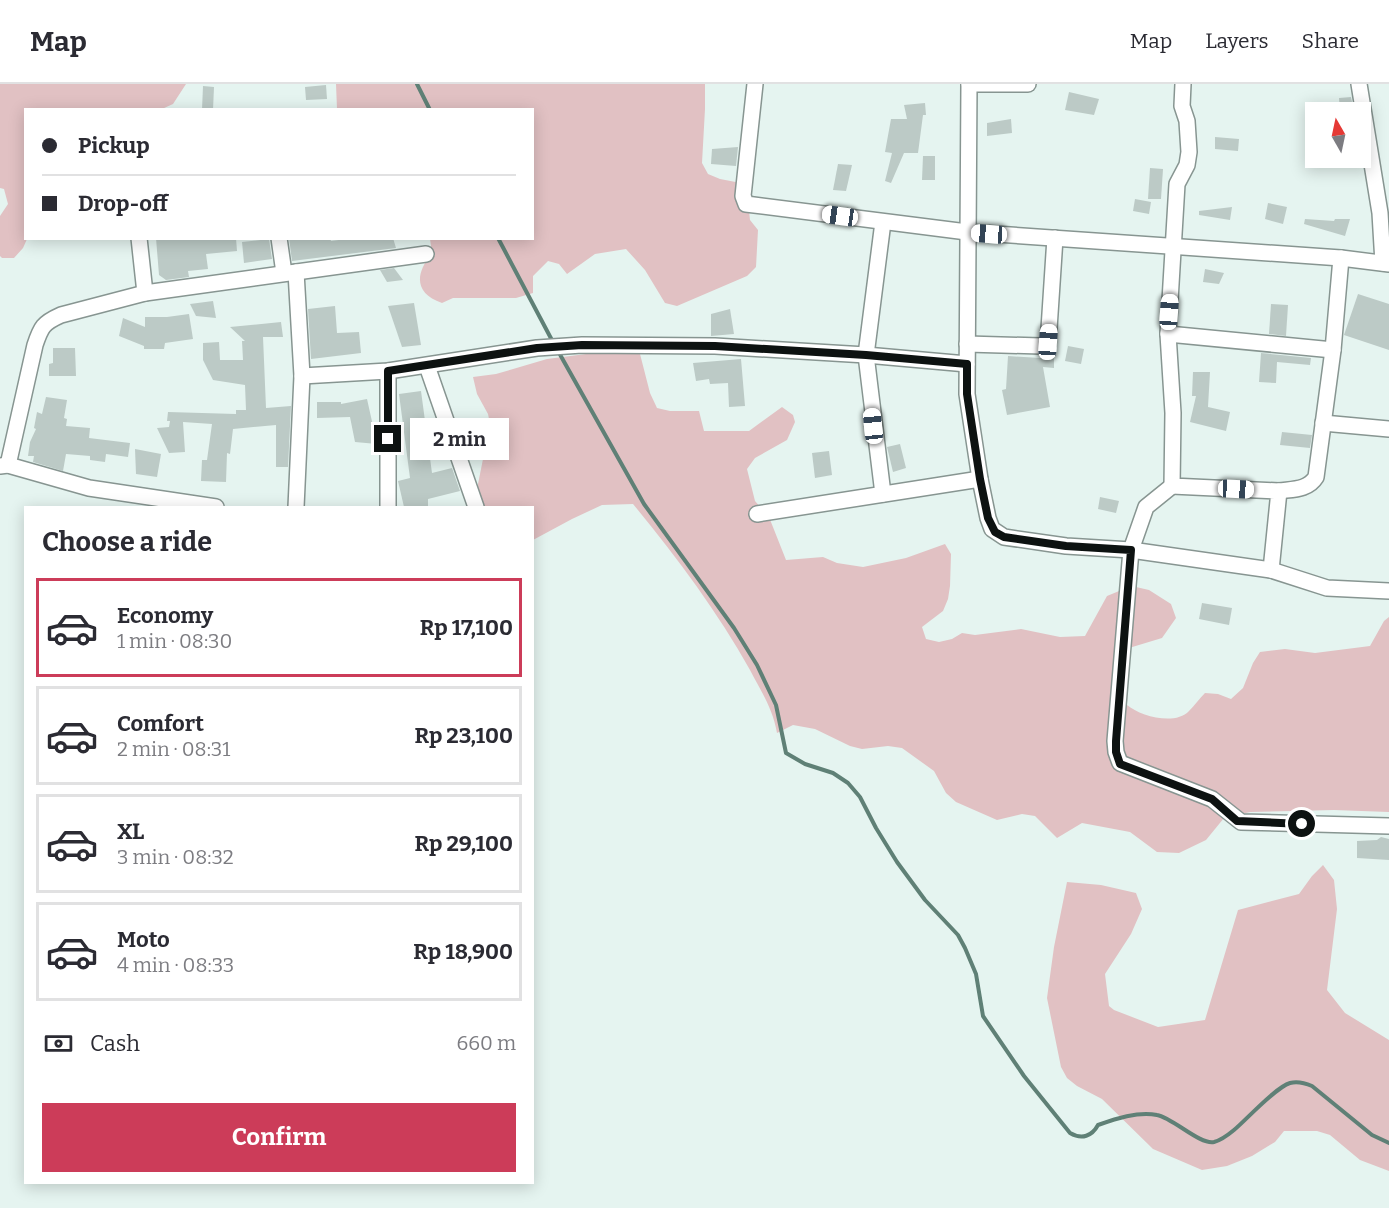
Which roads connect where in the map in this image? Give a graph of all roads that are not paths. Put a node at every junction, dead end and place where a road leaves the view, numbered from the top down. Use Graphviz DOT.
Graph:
graph roads {
  1 [pos="755,84"];
  2 [pos="969,84"];
  3 [pos="1028,84"];
  4 [pos="1183,84"];
  5 [pos="1359,84"];
  6 [pos="883,222"];
  7 [pos="967,232"];
  8 [pos="1055,238"];
  9 [pos="139,240"];
  10 [pos="280,240"];
  11 [pos="1174,246"];
  12 [pos="426,254"];
  13 [pos="1341,258"];
  14 [pos="1386,264"];
  15 [pos="290,273"];
  16 [pos="145,294"];
  17 [pos="1168,334"];
  18 [pos="967,344"];
  19 [pos="1333,350"];
  20 [pos="866,355"];
  21 [pos="967,364"];
  22 [pos="427,366"];
  23 [pos="388,371"];
  24 [pos="302,376"];
  25 [pos="1323,423"];
  26 [pos="1389,429"];
  27 [pos="4,466"];
  28 [pos="980,479"];
  29 [pos="1172,486"];
  30 [pos="1279,491"];
  31 [pos="883,494"];
  32 [pos="209,506"];
  33 [pos="296,506"];
  34 [pos="388,506"];
  35 [pos="476,506"];
  36 [pos="757,514"];
  37 [pos="1131,550"];
  38 [pos="1271,570"];
  39 [pos="1389,591"];
  40 [pos="1389,826"];
  1 -- 6 [label="street"];
  2 -- 3 [label="street"];
  2 -- 7 [label="street"];
  4 -- 11 [label="street"];
  5 -- 14 [label="street"];
  6 -- 7 [label="street"];
  6 -- 20 [label="street"];
  7 -- 8 [label="street"];
  7 -- 18 [label="street"];
  8 -- 11 [label="street"];
  8 -- 18 [label="street"];
  9 -- 16 [label="street"];
  10 -- 15 [label="street"];
  11 -- 13 [label="street"];
  11 -- 17 [label="street"];
  12 -- 15 [label="street"];
  13 -- 14 [label="street"];
  13 -- 19 [label="street"];
  15 -- 16 [label="street"];
  15 -- 24 [label="street"];
  16 -- 27 [label="street"];
  17 -- 19 [label="street"];
  17 -- 29 [label="street"];
  18 -- 21 [label="street"];
  19 -- 25 [label="street"];
  20 -- 21 [label="street"];
  20 -- 22 [label="street"];
  20 -- 31 [label="street"];
  21 -- 28 [label="street"];
  22 -- 23 [label="street"];
  22 -- 35 [label="street"];
  23 -- 24 [label="street"];
  23 -- 34 [label="street"];
  24 -- 33 [label="street"];
  25 -- 26 [label="street"];
  25 -- 30 [label="street"];
  27 -- 32 [label="street"];
  28 -- 31 [label="street"];
  28 -- 37 [label="street"];
  29 -- 30 [label="street"];
  29 -- 37 [label="street"];
  30 -- 38 [label="street"];
  31 -- 36 [label="street"];
  37 -- 38 [label="street"];
  37 -- 40 [label="street"];
  38 -- 39 [label="street"];
}
